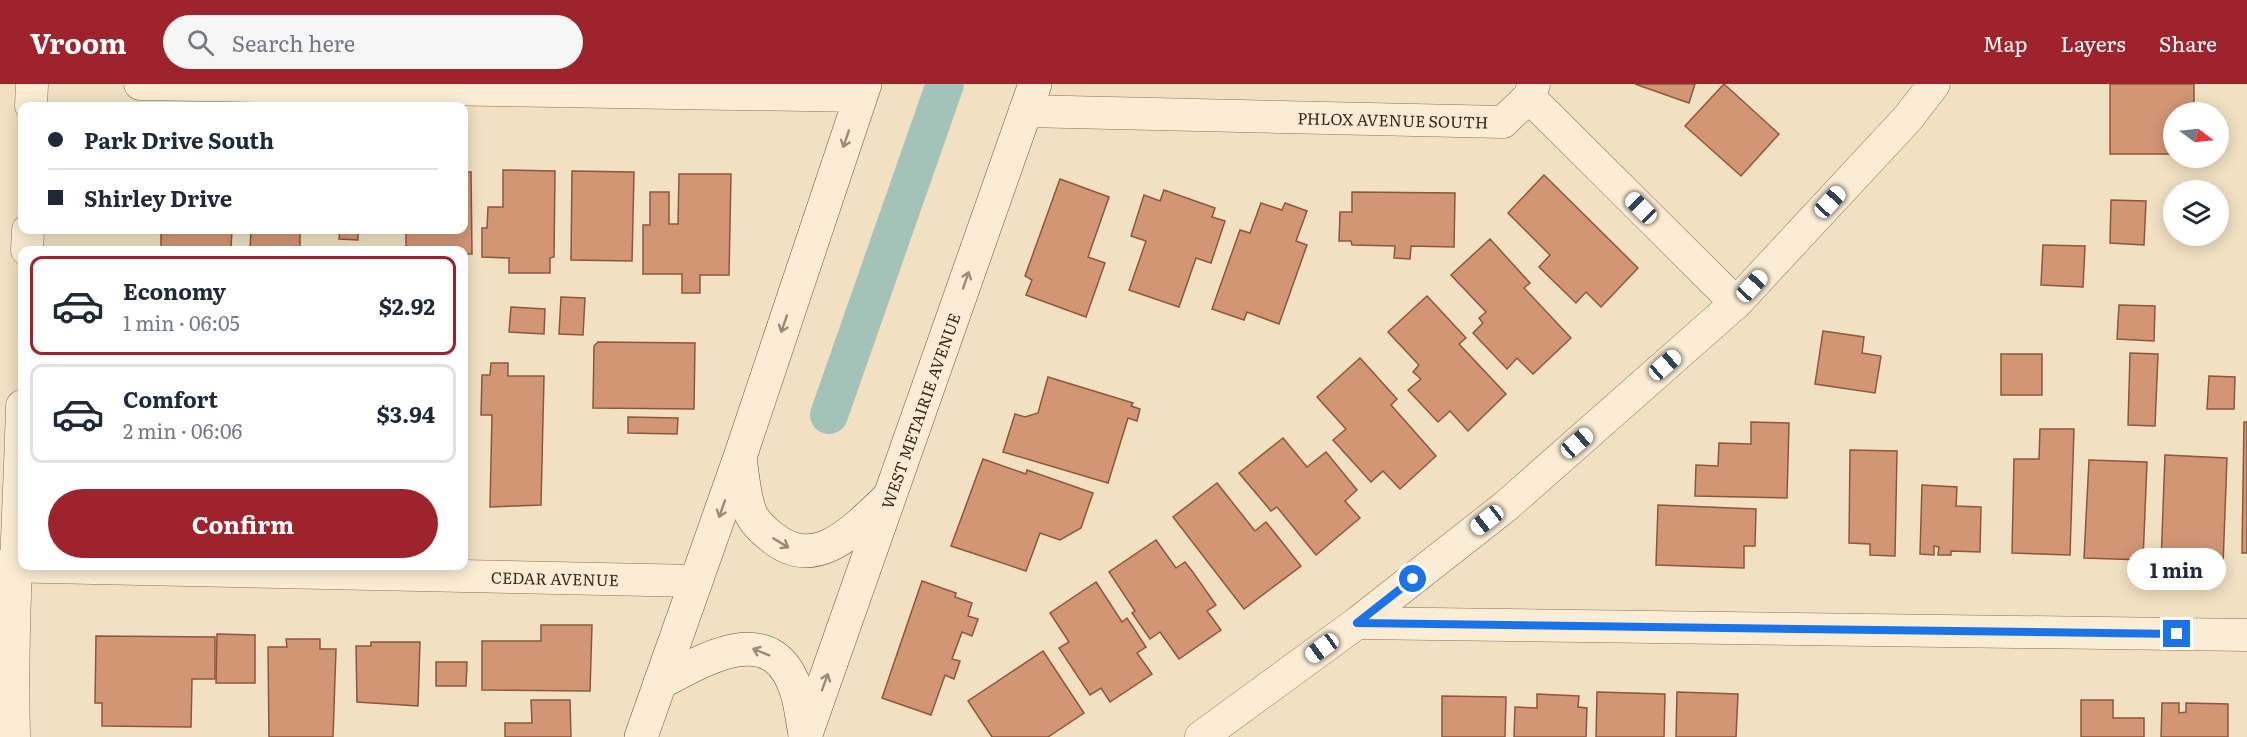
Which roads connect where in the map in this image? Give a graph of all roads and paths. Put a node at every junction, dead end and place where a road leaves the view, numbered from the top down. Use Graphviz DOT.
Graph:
graph roads {
  1 [pos="32,84"];
  2 [pos="140,84"];
  3 [pos="1934,84"];
  4 [pos="863,90"];
  5 [pos="1531,90"];
  6 [pos="1030,97"];
  7 [pos="31,102"];
  8 [pos="1736,303"];
  9 [pos="18,455"];
  10 [pos="740,457"];
  11 [pos="892,494"];
  12 [pos="9,566"];
  13 [pos="192,570"];
  14 [pos="696,581"];
  15 [pos="1357,623"];
  16 [pos="2247,635"];
  17 [pos="660,684"];
  18 [pos="805,736"];
  19 [pos="14,737"];
  20 [pos="640,737"];
  21 [pos="1201,737"];
  1 -- 7 [label="street"];
  2 -- 4 [label="street"];
  3 -- 8 [label="street"];
  4 -- 10 [label="main road, one-way"];
  5 -- 6 [label="street, PHLOX AVENUE SOUTH"];
  5 -- 8 [label="street, PHLOX AVENUE SOUTH"];
  11 -- 6 [label="main road, WEST METAIRIE AVENUE, one-way"];
  8 -- 15 [label="street"];
  9 -- 12 [label="street"];
  10 -- 11 [label="main road, one-way"];
  10 -- 14 [label="main road, one-way"];
  18 -- 11 [label="main road, WEST METAIRIE AVENUE, one-way"];
  12 -- 19 [label="street"];
  13 -- 14 [label="street, CEDAR AVENUE"];
  14 -- 17 [label="main road"];
  15 -- 16 [label="street"];
  15 -- 21 [label="street"];
  18 -- 17 [label="main road, one-way"];
  17 -- 20 [label="main road"];
}
